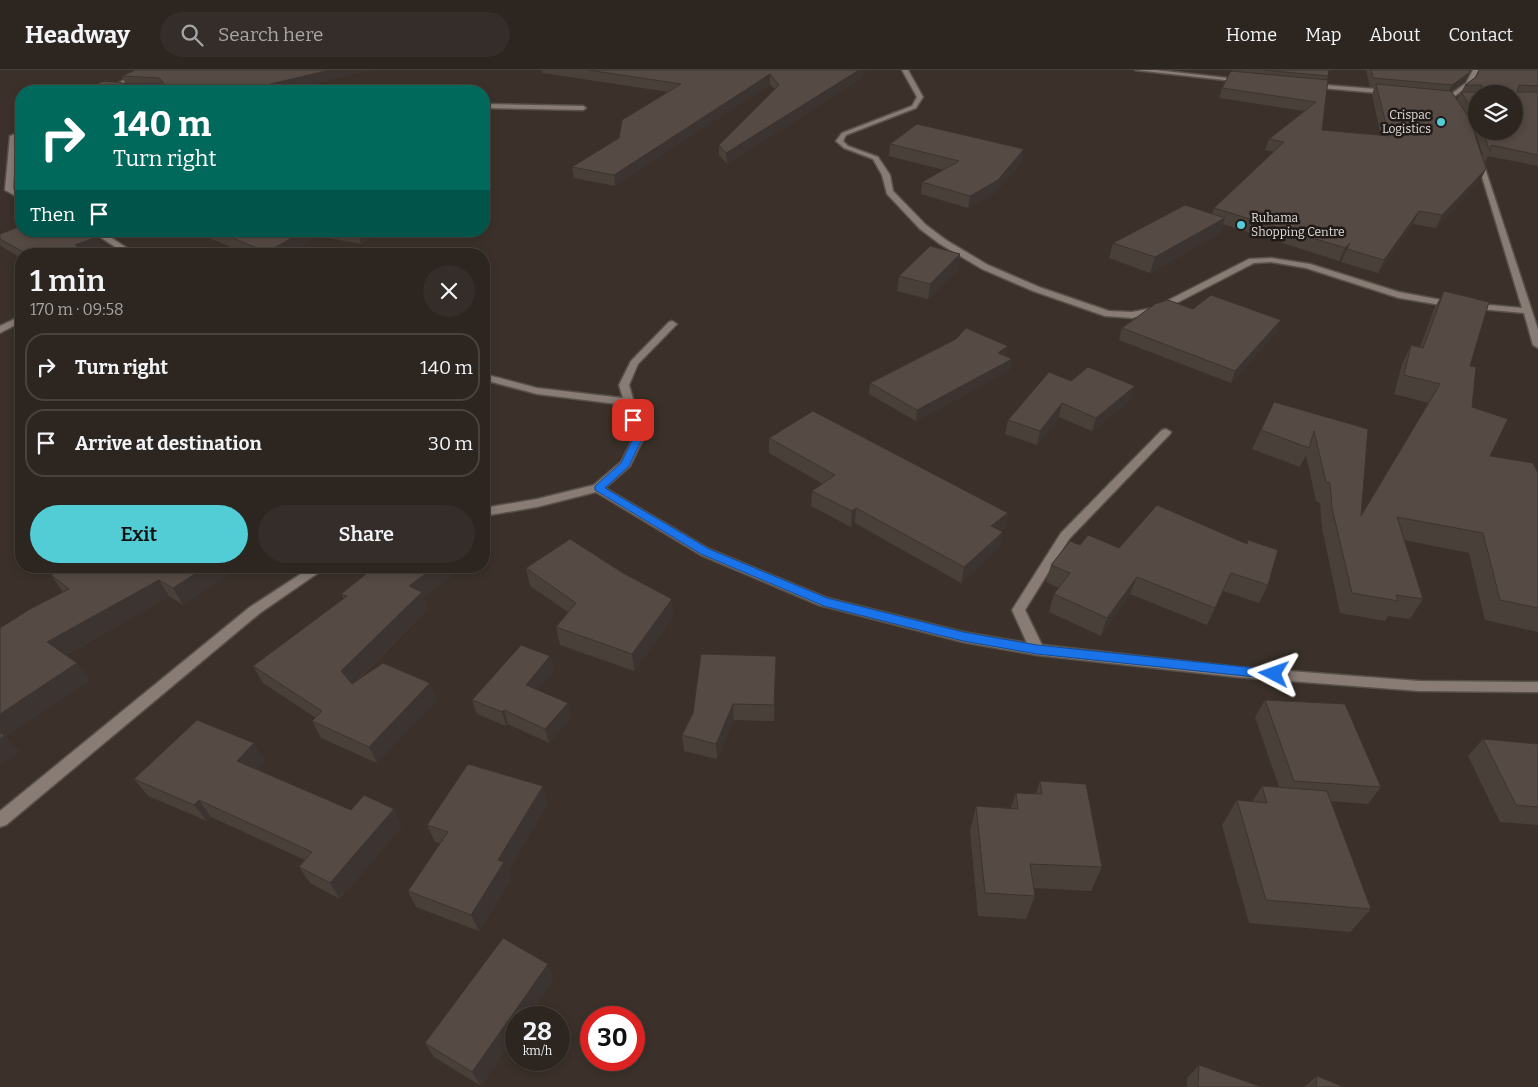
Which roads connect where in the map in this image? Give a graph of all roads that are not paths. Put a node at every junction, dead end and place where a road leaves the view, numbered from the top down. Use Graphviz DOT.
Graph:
graph roads {
  1 [pos="149,70"];
  2 [pos="905,70"];
  3 [pos="1138,70"];
  4 [pos="1476,70"];
  5 [pos="1252,80"];
  6 [pos="118,85"];
  7 [pos="1301,85"];
  8 [pos="1399,93"];
  9 [pos="1439,97"];
  10 [pos="1448,98"];
  11 [pos="1458,98"];
  12 [pos="490,106"];
  13 [pos="583,108"];
  14 [pos="1459,113"];
  15 [pos="15,136"];
  16 [pos="1475,147"];
  17 [pos="15,194"];
  18 [pos="105,237"];
  19 [pos="122,248"];
  20 [pos="1528,311"];
  21 [pos="15,322"];
  22 [pos="672,324"];
  23 [pos="0,330"];
  24 [pos="1538,345"];
  25 [pos="490,378"];
  26 [pos="628,402"];
  27 [pos="1166,432"];
  28 [pos="598,488"];
  29 [pos="490,511"];
  30 [pos="311,573"];
  31 [pos="1037,650"];
  32 [pos="1538,687"];
  33 [pos="0,820"];
  1 -- 6 [label="street"];
  2 -- 20 [label="street"];
  3 -- 5 [label="street"];
  4 -- 10 [label="street"];
  7 -- 8 [label="street"];
  9 -- 10 [label="street"];
  10 -- 11 [label="street"];
  10 -- 14 [label="street"];
  12 -- 13 [label="street"];
  15 -- 17 [label="street"];
  16 -- 20 [label="street"];
  18 -- 19 [label="street"];
  20 -- 24 [label="street"];
  21 -- 23 [label="street"];
  22 -- 26 [label="street"];
  25 -- 26 [label="street"];
  26 -- 28 [label="street"];
  27 -- 31 [label="street"];
  28 -- 29 [label="street"];
  28 -- 31 [label="street"];
  30 -- 33 [label="street"];
  31 -- 32 [label="street"];
}
